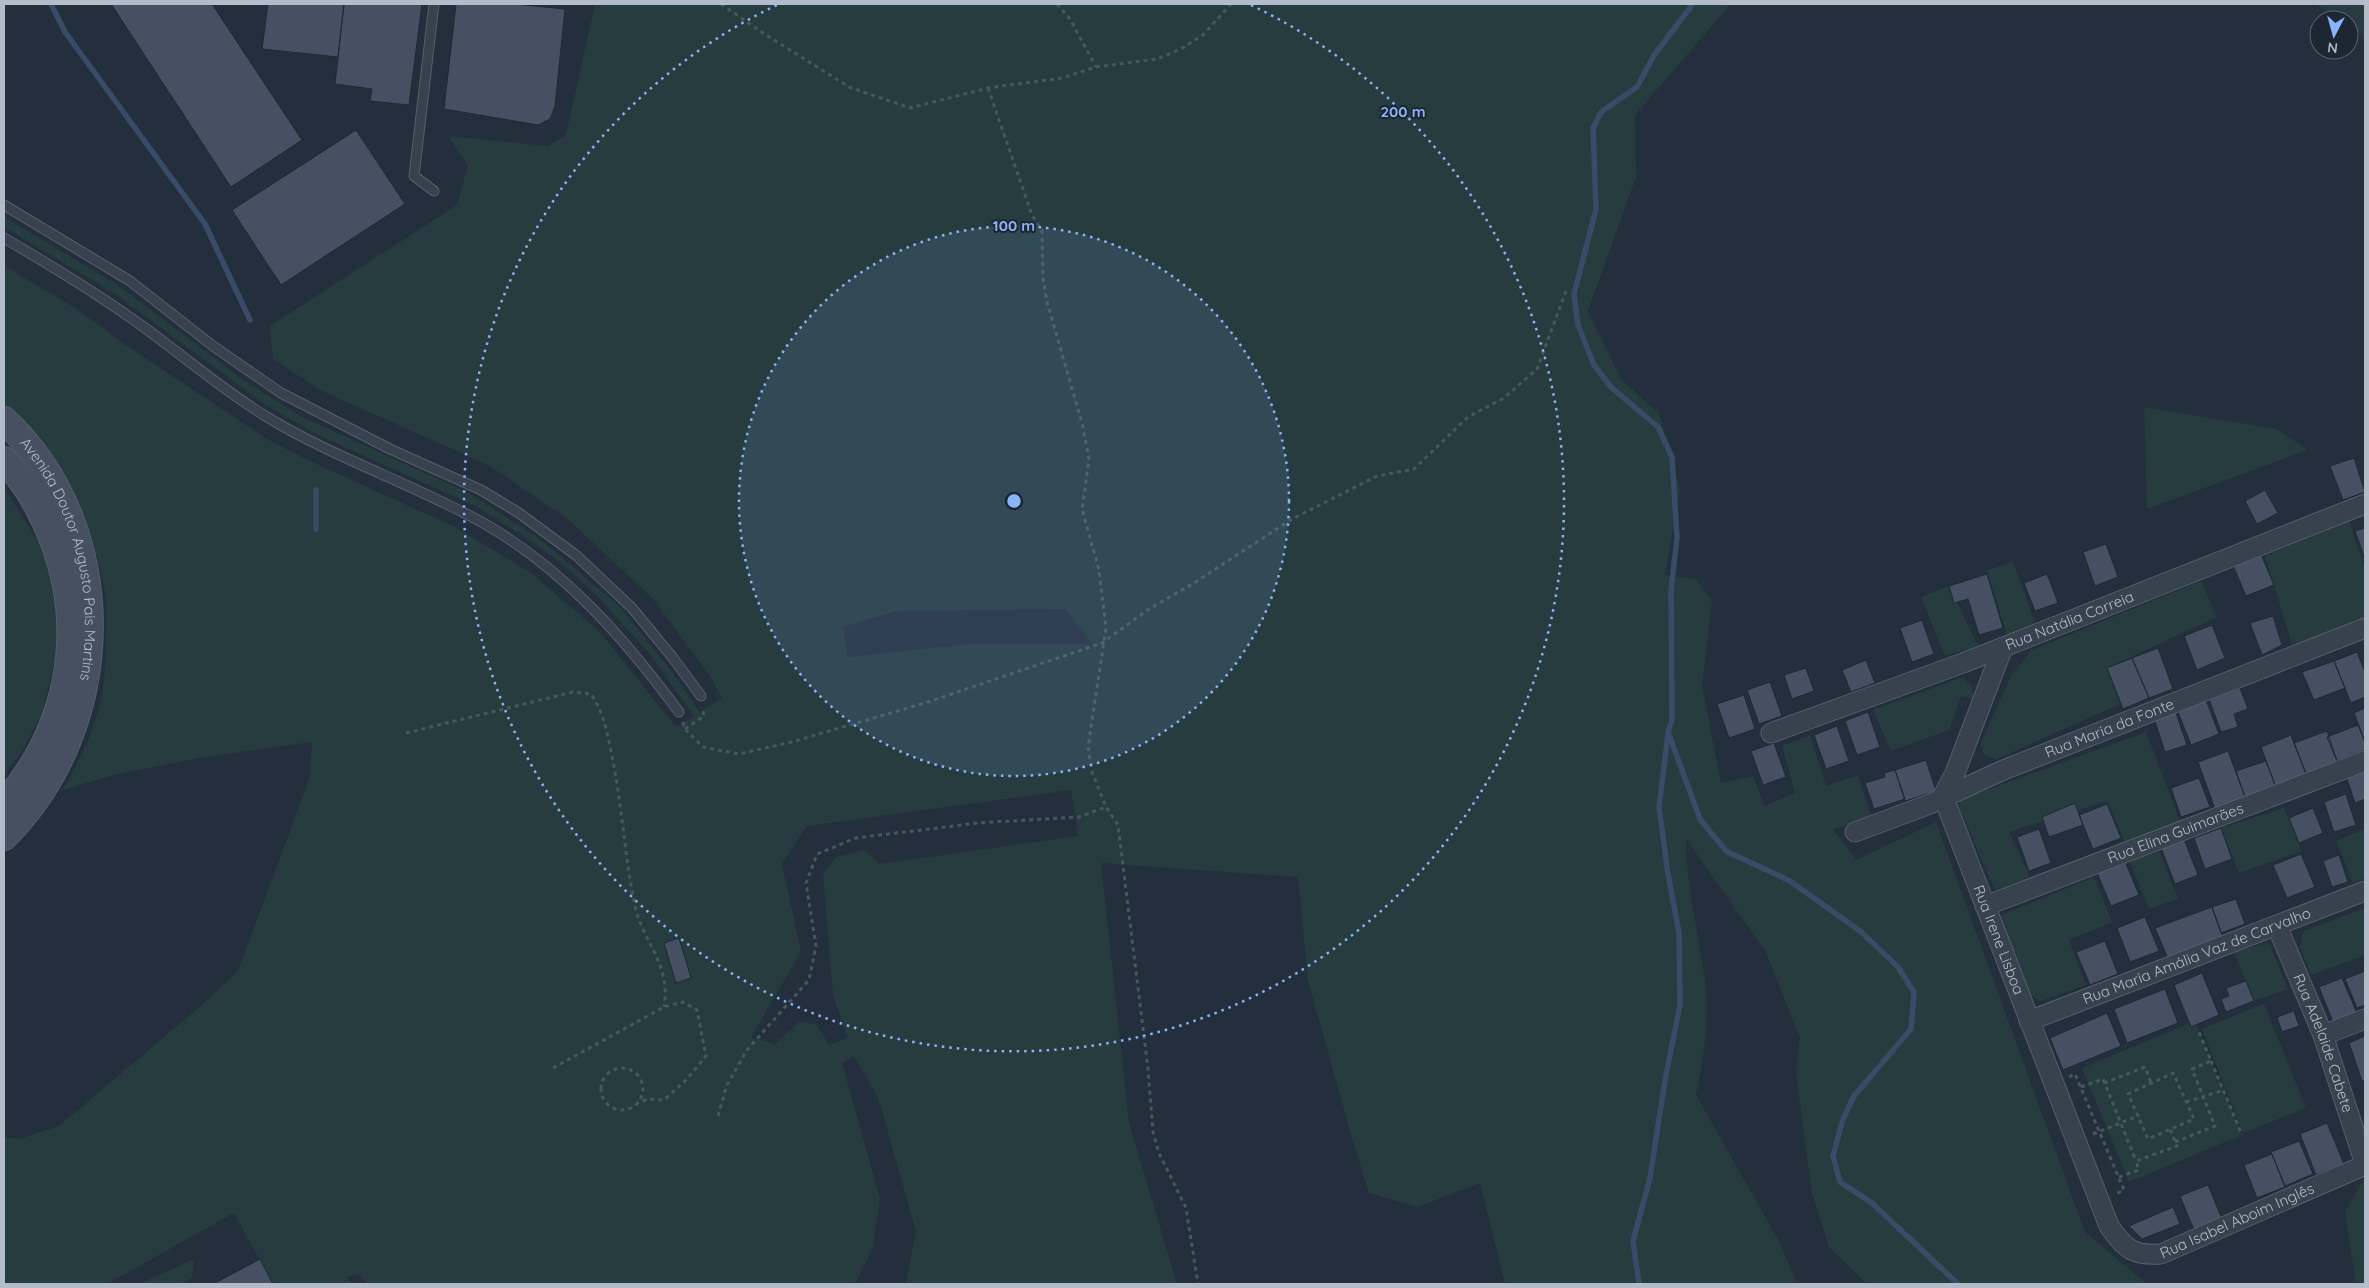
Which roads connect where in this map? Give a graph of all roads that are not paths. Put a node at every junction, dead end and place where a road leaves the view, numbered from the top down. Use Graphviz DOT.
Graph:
graph roads {
  1 [pos="434,4"];
  2 [pos="434,191"];
  3 [pos="4,205"];
  4 [pos="4,238"];
  5 [pos="4,420"];
  6 [pos="4,460"];
  7 [pos="2365,504"];
  8 [pos="2365,628"];
  9 [pos="2003,647"];
  10 [pos="701,696"];
  11 [pos="679,712"];
  12 [pos="1771,733"];
  13 [pos="2365,761"];
  14 [pos="1943,796"];
  15 [pos="4,804"];
  16 [pos="1855,832"];
  17 [pos="4,837"];
  18 [pos="2365,891"];
  19 [pos="1985,906"];
  20 [pos="2277,926"];
  21 [pos="2365,1019"];
  22 [pos="2029,1021"];
  23 [pos="2323,1035"];
  24 [pos="2365,1164"];
  25 [pos="2113,1232"];
  1 -- 2 [label="lane"];
  3 -- 10 [label="lane"];
  4 -- 11 [label="lane"];
  5 -- 17 [label="main road, Avenida Doutor Augusto Pais Martins"];
  6 -- 15 [label="main road, Avenida Doutor Augusto Pais Martins"];
  7 -- 9 [label="street, Rua Natália Correia"];
  8 -- 14 [label="street, Rua Maria da Fonte"];
  9 -- 12 [label="street, Rua Natália Correia"];
  9 -- 14 [label="street"];
  13 -- 19 [label="street, Rua Elina Guimarães"];
  14 -- 16 [label="street, Rua Maria da Fonte"];
  14 -- 19 [label="street, Rua Irene Lisboa"];
  18 -- 20 [label="street, Rua Maria Amália Vaz de Carvalho"];
  19 -- 22 [label="street, Rua Irene Lisboa"];
  20 -- 22 [label="street, Rua Maria Amália Vaz de Carvalho"];
  20 -- 23 [label="street, Rua Adelaide Cabete"];
  21 -- 23 [label="street"];
  22 -- 25 [label="street, Rua Irene Lisboa"];
  23 -- 24 [label="street, Rua Adelaide Cabete"];
  24 -- 25 [label="street, Rua Isabel Aboim Inglês"];
}
